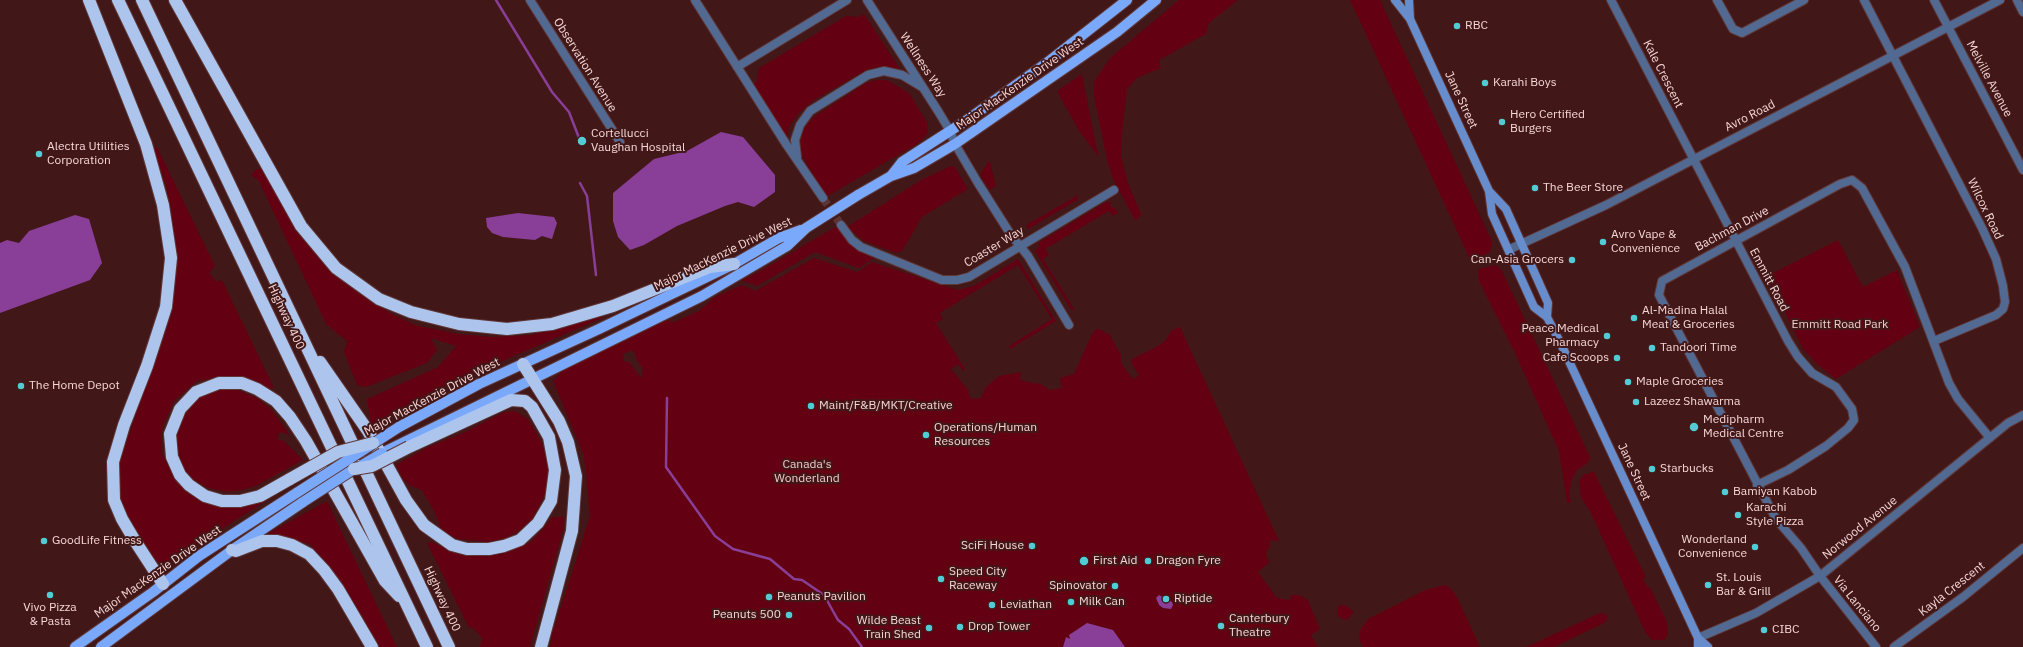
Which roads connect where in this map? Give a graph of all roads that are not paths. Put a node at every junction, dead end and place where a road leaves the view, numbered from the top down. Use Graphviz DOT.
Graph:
graph roads {
  1 [pos="89,0"];
  2 [pos="118,0"];
  3 [pos="142,0"];
  4 [pos="175,0"];
  5 [pos="530,0"];
  6 [pos="695,0"];
  7 [pos="847,0"];
  8 [pos="867,0"];
  9 [pos="1127,0"];
  10 [pos="1156,0"];
  11 [pos="1395,0"];
  12 [pos="1409,0"];
  13 [pos="1611,0"];
  14 [pos="1717,0"];
  15 [pos="1804,0"];
  16 [pos="1864,0"];
  17 [pos="1934,0"];
  18 [pos="2000,0"];
  19 [pos="2017,0"];
  20 [pos="2023,12"];
  21 [pos="1410,19"];
  22 [pos="1949,28"];
  23 [pos="1893,56"];
  24 [pos="737,67"];
  25 [pos="924,88"];
  26 [pos="950,131"];
  27 [pos="620,142"];
  28 [pos="955,144"];
  29 [pos="797,158"];
  30 [pos="1693,159"];
  31 [pos="2023,170"];
  32 [pos="891,176"];
  33 [pos="1114,190"];
  34 [pos="1489,191"];
  35 [pos="823,198"];
  36 [pos="842,225"];
  37 [pos="806,228"];
  38 [pos="1736,241"];
  39 [pos="1521,244"];
  40 [pos="1019,246"];
  41 [pos="1510,249"];
  42 [pos="734,264"];
  43 [pos="1547,316"];
  44 [pos="1069,325"];
  45 [pos="1934,341"];
  46 [pos="309,351"];
  47 [pos="523,364"];
  48 [pos="533,378"];
  49 [pos="2023,415"];
  50 [pos="1990,438"];
  51 [pos="373,443"];
  52 [pos="354,469"];
  53 [pos="1757,485"];
  54 [pos="2023,548"];
  55 [pos="232,550"];
  56 [pos="1820,576"];
  57 [pos="163,584"];
  58 [pos="407,604"];
  59 [pos="1698,638"];
  60 [pos="75,647"];
  61 [pos="101,647"];
  62 [pos="372,647"];
  63 [pos="427,647"];
  64 [pos="449,647"];
  65 [pos="541,647"];
  66 [pos="1698,647"];
  67 [pos="1708,647"];
  68 [pos="1876,647"];
  69 [pos="1894,647"];
  1 -- 57 [label="highway"];
  2 -- 58 [label="highway, Highway 400"];
  3 -- 46 [label="highway, Highway 400"];
  4 -- 42 [label="highway"];
  5 -- 27 [label="street, Observation Avenue"];
  6 -- 24 [label="street"];
  7 -- 24 [label="street"];
  8 -- 25 [label="street, Wellness Way"];
  9 -- 26 [label="main road, Major MacKenzie Drive West"];
  10 -- 28 [label="main road, Major MacKenzie Drive West"];
  11 -- 21 [label="main road, Jane Street"];
  12 -- 21 [label="main road, Jane Street"];
  13 -- 30 [label="street, Kale Crescent"];
  14 -- 15 [label="street"];
  16 -- 23 [label="street"];
  17 -- 22 [label="street, Melville Avenue"];
  18 -- 22 [label="street, Avro Road"];
  19 -- 20 [label="street"];
  21 -- 34 [label="main road, Jane Street"];
  22 -- 23 [label="street, Avro Road"];
  22 -- 31 [label="street, Melville Avenue"];
  23 -- 30 [label="street, Avro Road"];
  23 -- 45 [label="street, Wilcox Road"];
  24 -- 29 [label="street"];
  25 -- 26 [label="street, Wellness Way"];
  25 -- 29 [label="street"];
  26 -- 28 [label="street, Wellness Way"];
  26 -- 32 [label="main road, Major MacKenzie Drive West"];
  28 -- 32 [label="main road, Major MacKenzie Drive West"];
  28 -- 40 [label="street, Wellness Way"];
  29 -- 35 [label="street"];
  30 -- 38 [label="street, Emmitt Road"];
  30 -- 39 [label="street, Avro Road"];
  32 -- 37 [label="main road, Major MacKenzie Drive West, bridge"];
  33 -- 40 [label="street, Coaster Way"];
  34 -- 39 [label="main road, Jane Street"];
  34 -- 41 [label="main road, Jane Street"];
  36 -- 40 [label="street, Coaster Way"];
  37 -- 42 [label="main road, Major MacKenzie Drive West"];
  37 -- 48 [label="main road, Major MacKenzie Drive West"];
  38 -- 45 [label="street, Bachman Drive"];
  38 -- 53 [label="street, Bachman Drive"];
  38 -- 53 [label="street, Emmitt Road"];
  39 -- 41 [label="street, Avro Road"];
  39 -- 43 [label="main road, Jane Street"];
  40 -- 44 [label="street, Wellness Way"];
  41 -- 43 [label="main road, Jane Street"];
  42 -- 47 [label="main road, Major MacKenzie Drive West"];
  43 -- 59 [label="main road, Jane Street"];
  45 -- 50 [label="street, Bachman Drive"];
  46 -- 52 [label="highway, bridge"];
  46 -- 64 [label="highway, Highway 400"];
  47 -- 48 [label="highway"];
  47 -- 51 [label="main road, Major MacKenzie Drive West, bridge"];
  48 -- 52 [label="main road, Major MacKenzie Drive West, bridge"];
  48 -- 65 [label="highway"];
  49 -- 50 [label="street, Norwood Avenue"];
  50 -- 56 [label="street, Norwood Avenue"];
  51 -- 57 [label="main road, Major MacKenzie Drive West, bridge"];
  51 -- 58 [label="highway, bridge"];
  52 -- 55 [label="main road, Major MacKenzie Drive West, bridge"];
  53 -- 56 [label="street, Bachman Drive"];
  54 -- 69 [label="street, Kayla Crescent"];
  55 -- 61 [label="main road, Major MacKenzie Drive West"];
  55 -- 62 [label="highway"];
  56 -- 59 [label="street, Norwood Avenue"];
  56 -- 68 [label="street, Via Lanciano"];
  57 -- 60 [label="main road, Major MacKenzie Drive West"];
  58 -- 63 [label="highway, Highway 400"];
  59 -- 66 [label="main road, Jane Street"];
  59 -- 67 [label="main road, Jane Street"];
}
